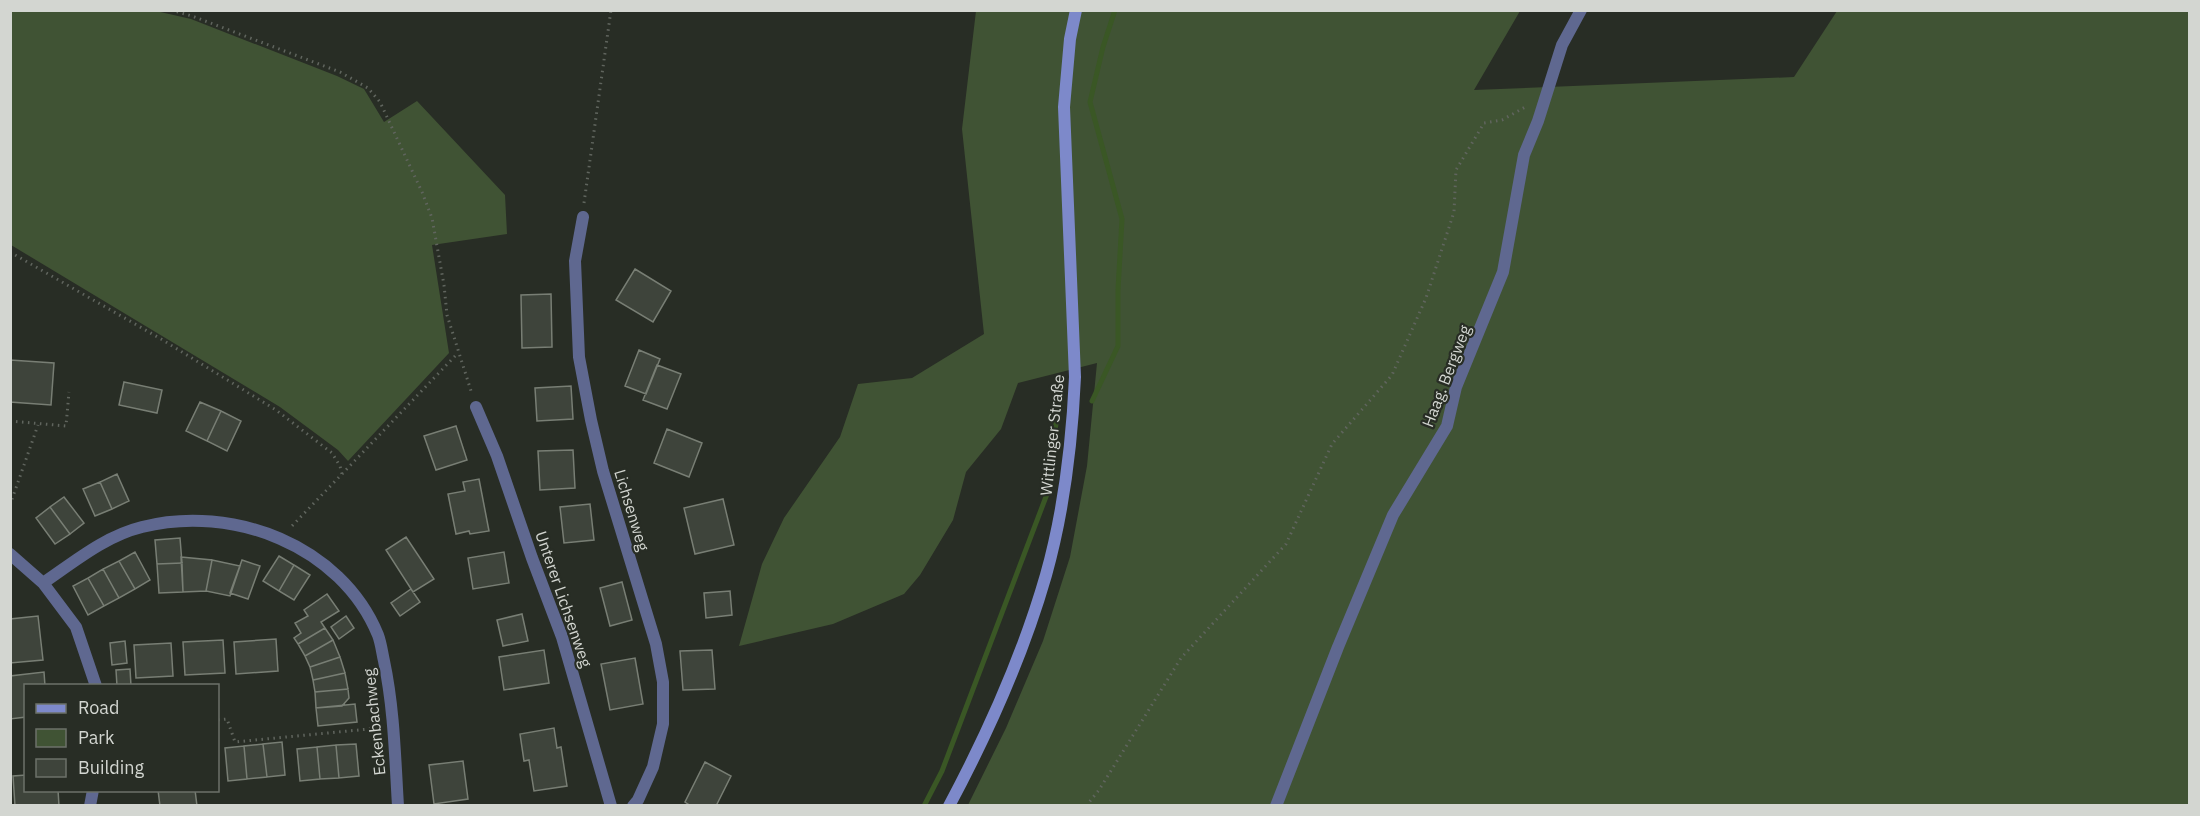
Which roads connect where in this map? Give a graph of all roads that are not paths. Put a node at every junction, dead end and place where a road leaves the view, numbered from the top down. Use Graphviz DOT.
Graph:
graph roads {
  1 [pos="1076,10"];
  2 [pos="1581,10"];
  3 [pos="583,217"];
  4 [pos="476,406"];
  5 [pos="10,554"];
  6 [pos="43,583"];
  7 [pos="95,684"];
  8 [pos="398,806"];
  9 [pos="611,806"];
  10 [pos="633,806"];
  11 [pos="949,806"];
  12 [pos="1276,806"];
  1 -- 11 [label="street, Wittlinger Straße"];
  2 -- 12 [label="street, Haag. Bergweg"];
  3 -- 10 [label="street, Lichsenweg"];
  4 -- 9 [label="street, Unterer Lichsenweg"];
  5 -- 6 [label="street"];
  6 -- 7 [label="street"];
  6 -- 8 [label="street, Eckenbachweg"];
}
